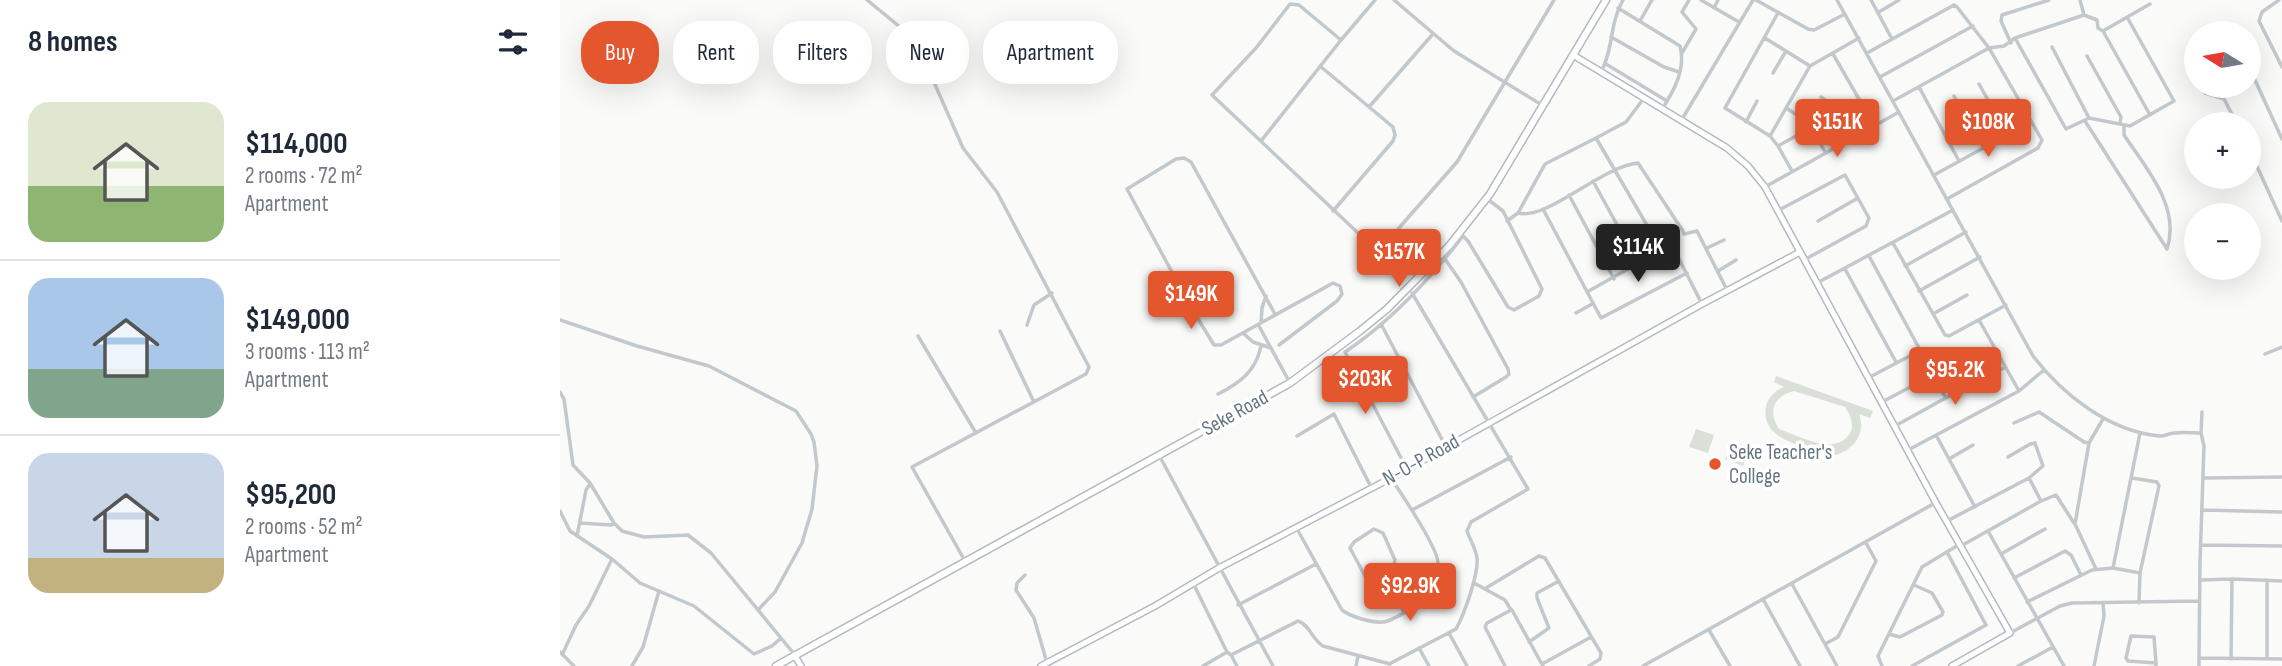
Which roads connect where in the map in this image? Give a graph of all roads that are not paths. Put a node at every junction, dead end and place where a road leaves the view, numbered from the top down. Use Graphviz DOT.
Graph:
graph roads {
  1 [pos="867,0"];
  2 [pos="1376,0"];
  3 [pos="1394,0"];
  4 [pos="1554,0"];
  5 [pos="1606,0"];
  6 [pos="1623,0"];
  7 [pos="1652,0"];
  8 [pos="1689,0"];
  9 [pos="1701,0"];
  10 [pos="1718,0"];
  11 [pos="1754,0"];
  12 [pos="1837,0"];
  13 [pos="1871,0"];
  14 [pos="1899,0"];
  15 [pos="2049,0"];
  16 [pos="2080,0"];
  17 [pos="2279,0"];
  18 [pos="2150,4"];
  19 [pos="1618,8"];
  20 [pos="1714,8"];
  21 [pos="1878,12"];
  22 [pos="1778,13"];
  23 [pos="1845,14"];
  24 [pos="2084,15"];
  25 [pos="2127,17"];
  26 [pos="1640,21"];
  27 [pos="1739,23"];
  28 [pos="1973,26"];
  29 [pos="2103,31"];
  30 [pos="1433,34"];
  31 [pos="1611,37"];
  32 [pos="1764,38"];
  33 [pos="1859,38"];
  34 [pos="1892,38"];
  35 [pos="2015,38"];
  36 [pos="1341,40"];
  37 [pos="2011,43"];
  38 [pos="2052,47"];
  39 [pos="1989,48"];
  40 [pos="1786,50"];
  41 [pos="1682,53"];
  42 [pos="1867,53"];
  43 [pos="1833,54"];
  44 [pos="1573,55"];
  45 [pos="2087,56"];
  46 [pos="1606,64"];
  47 [pos="1320,66"];
  48 [pos="1810,66"];
  49 [pos="2282,67"];
  50 [pos="1601,72"];
  51 [pos="1679,72"];
  52 [pos="1773,73"];
  53 [pos="1880,77"];
  54 [pos="1505,83"];
  55 [pos="1979,84"];
  56 [pos="1919,87"];
  57 [pos="2261,93"];
  58 [pos="1954,96"];
  59 [pos="1821,97"];
  60 [pos="1644,98"];
  61 [pos="2221,98"];
  62 [pos="1667,101"];
  63 [pos="1758,101"];
  64 [pos="1893,101"];
  65 [pos="1543,106"];
  66 [pos="1370,107"];
  67 [pos="1786,108"];
  68 [pos="1662,109"];
  69 [pos="1899,112"];
  70 [pos="2231,112"];
  71 [pos="2150,115"];
  72 [pos="2087,120"];
  73 [pos="1681,121"];
  74 [pos="1746,122"];
  75 [pos="2031,122"];
  76 [pos="2122,124"];
  77 [pos="1874,125"];
  78 [pos="1812,127"];
  79 [pos="2007,135"];
  80 [pos="1770,136"];
  81 [pos="1595,138"];
  82 [pos="1850,138"];
  83 [pos="2282,139"];
  84 [pos="1261,141"];
  85 [pos="1778,146"];
  86 [pos="1984,148"];
  87 [pos="1825,152"];
  88 [pos="1959,161"];
  89 [pos="1615,169"];
  90 [pos="1792,171"];
  91 [pos="1934,175"];
  92 [pos="2261,175"];
  93 [pos="1593,181"];
  94 [pos="1765,187"];
  95 [pos="1569,195"];
  96 [pos="1858,198"];
  97 [pos="1947,199"];
  98 [pos="1490,201"];
  99 [pos="1543,209"];
  100 [pos="1953,210"];
  101 [pos="1332,211"];
  102 [pos="1777,211"];
  103 [pos="1518,214"];
  104 [pos="1507,220"];
  105 [pos="2282,221"];
  106 [pos="1818,222"];
  107 [pos="1966,232"];
  108 [pos="1724,240"];
  109 [pos="1893,243"];
  110 [pos="1707,248"];
  111 [pos="1662,251"];
  112 [pos="1800,252"];
  113 [pos="1869,256"];
  114 [pos="1980,257"];
  115 [pos="1445,259"];
  116 [pos="1736,260"];
  117 [pos="1804,260"];
  118 [pos="1639,265"];
  119 [pos="1905,266"];
  120 [pos="1845,269"];
  121 [pos="1718,271"];
  122 [pos="1687,273"];
  123 [pos="1615,279"];
  124 [pos="1816,283"];
  125 [pos="1727,290"];
  126 [pos="1919,291"];
  127 [pos="1587,292"];
  128 [pos="1052,293"];
  129 [pos="1412,293"];
  130 [pos="1967,295"];
  131 [pos="1266,296"];
  132 [pos="1593,304"];
  133 [pos="1702,304"];
  134 [pos="2006,305"];
  135 [pos="1576,313"];
  136 [pos="1275,314"];
  137 [pos="1933,314"];
  138 [pos="560,320"];
  139 [pos="1979,320"];
  140 [pos="1260,324"];
  141 [pos="1381,324"];
  142 [pos="1027,325"];
  143 [pos="1000,331"];
  144 [pos="1243,333"];
  145 [pos="918,336"];
  146 [pos="1279,345"];
  147 [pos="1261,346"];
  148 [pos="2282,347"];
  149 [pos="1270,348"];
  150 [pos="2265,354"];
  151 [pos="1967,356"];
  152 [pos="1896,363"];
  153 [pos="2005,368"];
  154 [pos="2044,370"];
  155 [pos="1868,378"];
  156 [pos="1980,379"];
  157 [pos="1290,383"];
  158 [pos="560,391"];
  159 [pos="2019,391"];
  160 [pos="1217,394"];
  161 [pos="1473,397"];
  162 [pos="1945,398"];
  163 [pos="1034,402"];
  164 [pos="1882,402"];
  165 [pos="2202,412"];
  166 [pos="2103,418"];
  167 [pos="1490,422"];
  168 [pos="2014,423"];
  169 [pos="1895,426"];
  170 [pos="976,433"];
  171 [pos="2140,433"];
  172 [pos="2202,433"];
  173 [pos="1936,435"];
  174 [pos="1297,436"];
  175 [pos="2089,443"];
  176 [pos="1973,445"];
  177 [pos="1446,447"];
  178 [pos="1908,450"];
  179 [pos="1159,455"];
  180 [pos="1511,457"];
  181 [pos="2008,457"];
  182 [pos="1949,458"];
  183 [pos="1408,469"];
  184 [pos="2282,477"];
  185 [pos="1391,478"];
  186 [pos="2029,478"];
  187 [pos="2132,478"];
  188 [pos="2203,478"];
  189 [pos="590,483"];
  190 [pos="1371,487"];
  191 [pos="2041,501"];
  192 [pos="1936,503"];
  193 [pos="1975,507"];
  194 [pos="1412,510"];
  195 [pos="2203,510"];
  196 [pos="560,511"];
  197 [pos="2282,512"];
  198 [pos="1947,521"];
  199 [pos="566,523"];
  200 [pos="580,523"];
  201 [pos="614,523"];
  202 [pos="560,524"];
  203 [pos="2075,524"];
  204 [pos="1296,527"];
  205 [pos="2045,529"];
  206 [pos="1988,531"];
  207 [pos="577,536"];
  208 [pos="1866,542"];
  209 [pos="1960,545"];
  210 [pos="2202,545"];
  211 [pos="2282,546"];
  212 [pos="1947,552"];
  213 [pos="2001,554"];
  214 [pos="612,559"];
  215 [pos="965,561"];
  216 [pos="1315,564"];
  217 [pos="1219,568"];
  218 [pos="2113,568"];
  219 [pos="2096,569"];
  220 [pos="2140,573"];
  221 [pos="1025,575"];
  222 [pos="2081,575"];
  223 [pos="2014,578"];
  224 [pos="2232,579"];
  225 [pos="2200,580"];
  226 [pos="2267,580"];
  227 [pos="1385,581"];
  228 [pos="1559,581"];
  229 [pos="2282,581"];
  230 [pos="1473,582"];
  231 [pos="1193,583"];
  232 [pos="1792,584"];
  233 [pos="1914,584"];
  234 [pos="1486,588"];
  235 [pos="659,591"];
  236 [pos="1763,599"];
  237 [pos="2199,601"];
  238 [pos="2027,602"];
  239 [pos="2103,602"];
  240 [pos="2139,603"];
  241 [pos="1238,605"];
  242 [pos="758,610"];
  243 [pos="1511,610"];
  244 [pos="1404,612"];
  245 [pos="2037,620"];
  246 [pos="1709,630"];
  247 [pos="1449,633"];
  248 [pos="2010,633"];
  249 [pos="1889,634"];
  250 [pos="1591,637"];
  251 [pos="780,639"];
  252 [pos="1258,640"];
  253 [pos="1529,642"];
  254 [pos="1825,644"];
  255 [pos="2053,647"];
  256 [pos="1419,648"];
  257 [pos="561,652"];
  258 [pos="1229,654"];
  259 [pos="795,656"];
  260 [pos="1358,656"];
  261 [pos="566,658"];
  262 [pos="2199,659"];
  263 [pos="2231,659"];
  264 [pos="2267,659"];
  265 [pos="2282,659"];
  266 [pos="1044,664"];
  267 [pos="2156,664"];
  268 [pos="1390,665"];
  269 [pos="1543,665"];
  270 [pos="561,666"];
  271 [pos="574,666"];
  272 [pos="632,666"];
  273 [pos="776,666"];
  274 [pos="801,666"];
  275 [pos="1203,666"];
  276 [pos="1237,666"];
  277 [pos="1273,666"];
  278 [pos="1356,666"];
  279 [pos="1429,666"];
  280 [pos="1467,666"];
  281 [pos="1504,666"];
  282 [pos="1589,666"];
  283 [pos="1643,666"];
  284 [pos="1730,666"];
  285 [pos="1800,666"];
  286 [pos="1838,666"];
  287 [pos="1882,666"];
  288 [pos="1912,666"];
  289 [pos="1952,666"];
  290 [pos="2018,666"];
  291 [pos="2064,666"];
  292 [pos="2094,666"];
  293 [pos="2199,666"];
  1 -- 128 [label="street"];
  2 -- 36 [label="street"];
  3 -- 30 [label="street"];
  4 -- 54 [label="street"];
  5 -- 44 [label="main road, Seke Road"];
  6 -- 19 [label="street"];
  7 -- 26 [label="street"];
  8 -- 41 [label="street"];
  9 -- 20 [label="street"];
  10 -- 20 [label="street"];
  11 -- 22 [label="street"];
  11 -- 27 [label="street"];
  12 -- 23 [label="street"];
  13 -- 21 [label="street"];
  14 -- 21 [label="street"];
  15 -- 37 [label="street"];
  16 -- 24 [label="street"];
  17 -- 49 [label="street"];
  18 -- 25 [label="street"];
  19 -- 26 [label="street"];
  19 -- 31 [label="street"];
  20 -- 27 [label="street"];
  21 -- 34 [label="street"];
  22 -- 23 [label="street"];
  22 -- 32 [label="street"];
  23 -- 33 [label="street"];
  24 -- 29 [label="street"];
  24 -- 35 [label="street"];
  25 -- 29 [label="street"];
  25 -- 71 [label="street"];
  26 -- 41 [label="street"];
  27 -- 73 [label="street"];
  28 -- 34 [label="street"];
  28 -- 39 [label="street"];
  28 -- 53 [label="street"];
  29 -- 71 [label="street"];
  30 -- 54 [label="street"];
  30 -- 66 [label="street"];
  31 -- 46 [label="street"];
  31 -- 51 [label="street"];
  32 -- 40 [label="street"];
  32 -- 74 [label="street"];
  33 -- 42 [label="street"];
  33 -- 43 [label="street"];
  34 -- 42 [label="street"];
  35 -- 37 [label="street"];
  35 -- 72 [label="street"];
  36 -- 47 [label="street"];
  36 -- 84 [label="street"];
  37 -- 39 [label="street"];
  38 -- 72 [label="street"];
  39 -- 56 [label="street"];
  39 -- 75 [label="street"];
  40 -- 48 [label="street"];
  40 -- 52 [label="street"];
  41 -- 51 [label="street"];
  42 -- 53 [label="street"];
  43 -- 48 [label="street"];
  43 -- 77 [label="street"];
  44 -- 50 [label="street"];
  44 -- 65 [label="main road, Seke Road"];
  45 -- 76 [label="street"];
  46 -- 50 [label="street"];
  46 -- 62 [label="street"];
  47 -- 66 [label="street"];
  47 -- 84 [label="street"];
  48 -- 67 [label="street"];
  50 -- 60 [label="street"];
  51 -- 62 [label="street"];
  53 -- 64 [label="street"];
  54 -- 65 [label="street"];
  54 -- 101 [label="street"];
  55 -- 79 [label="street"];
  56 -- 64 [label="street"];
  56 -- 88 [label="street"];
  57 -- 83 [label="street"];
  58 -- 86 [label="street"];
  59 -- 82 [label="street"];
  60 -- 68 [label="street"];
  60 -- 81 [label="street"];
  61 -- 70 [label="street"];
  62 -- 68 [label="street"];
  63 -- 74 [label="street"];
  64 -- 69 [label="street"];
  65 -- 157 [label="main road, Seke Road"];
  66 -- 101 [label="street"];
  67 -- 78 [label="street"];
  67 -- 80 [label="street"];
  68 -- 73 [label="street"];
  69 -- 77 [label="street"];
  69 -- 91 [label="street"];
  71 -- 76 [label="street"];
  72 -- 76 [label="street"];
  72 -- 76 [label="street"];
  73 -- 94 [label="street"];
  74 -- 80 [label="street"];
  75 -- 79 [label="street"];
  75 -- 97 [label="street"];
  77 -- 82 [label="street"];
  78 -- 85 [label="street"];
  78 -- 87 [label="street"];
  79 -- 86 [label="street"];
  80 -- 85 [label="street"];
  81 -- 89 [label="street"];
  81 -- 103 [label="street"];
  82 -- 87 [label="street"];
  84 -- 101 [label="street"];
  85 -- 90 [label="street"];
  86 -- 88 [label="street"];
  87 -- 90 [label="street"];
  88 -- 91 [label="street"];
  89 -- 93 [label="street"];
  89 -- 110 [label="street"];
  89 -- 111 [label="street"];
  90 -- 94 [label="street"];
  91 -- 97 [label="street"];
  92 -- 105 [label="street"];
  93 -- 95 [label="street"];
  93 -- 118 [label="street"];
  94 -- 102 [label="street"];
  95 -- 99 [label="street"];
  95 -- 123 [label="street"];
  96 -- 102 [label="street"];
  96 -- 106 [label="street"];
  96 -- 117 [label="street"];
  97 -- 100 [label="street"];
  98 -- 104 [label="street"];
  99 -- 103 [label="street"];
  99 -- 127 [label="street"];
  100 -- 107 [label="street"];
  100 -- 109 [label="street"];
  102 -- 112 [label="street"];
  103 -- 104 [label="street"];
  104 -- 115 [label="street"];
  107 -- 114 [label="street"];
  107 -- 119 [label="street"];
  108 -- 110 [label="street"];
  109 -- 113 [label="street"];
  109 -- 119 [label="street"];
  110 -- 121 [label="street"];
  111 -- 118 [label="street"];
  111 -- 122 [label="street"];
  112 -- 117 [label="street"];
  112 -- 125 [label="street, N-O-P Road"];
  113 -- 120 [label="street"];
  113 -- 152 [label="street"];
  114 -- 126 [label="street"];
  114 -- 134 [label="street"];
  115 -- 129 [label="street"];
  115 -- 161 [label="street"];
  116 -- 121 [label="street"];
  117 -- 124 [label="street"];
  118 -- 123 [label="street"];
  119 -- 126 [label="street"];
  120 -- 124 [label="street"];
  120 -- 152 [label="street"];
  121 -- 125 [label="street"];
  122 -- 132 [label="street"];
  122 -- 133 [label="street"];
  123 -- 127 [label="street"];
  124 -- 155 [label="street"];
  125 -- 133 [label="street, N-O-P Road"];
  126 -- 137 [label="street"];
  127 -- 132 [label="street"];
  128 -- 142 [label="street"];
  128 -- 163 [label="street"];
  129 -- 141 [label="street"];
  129 -- 161 [label="street"];
  130 -- 137 [label="street"];
  131 -- 136 [label="street"];
  131 -- 140 [label="street"];
  131 -- 144 [label="street"];
  132 -- 135 [label="street"];
  133 -- 167 [label="street, N-O-P Road"];
  134 -- 139 [label="street"];
  134 -- 154 [label="street"];
  136 -- 140 [label="street"];
  136 -- 146 [label="street"];
  137 -- 139 [label="street"];
  138 -- 242 [label="street"];
  139 -- 153 [label="street"];
  140 -- 144 [label="street"];
  140 -- 149 [label="street"];
  141 -- 177 [label="street"];
  141 -- 183 [label="street"];
  143 -- 163 [label="street"];
  144 -- 147 [label="street"];
  145 -- 170 [label="street"];
  147 -- 149 [label="street"];
  147 -- 160 [label="street"];
  148 -- 150 [label="street"];
  149 -- 157 [label="street"];
  151 -- 156 [label="street"];
  152 -- 155 [label="street"];
  153 -- 156 [label="street"];
  153 -- 159 [label="street"];
  154 -- 159 [label="street"];
  154 -- 166 [label="street"];
  155 -- 164 [label="street"];
  156 -- 162 [label="street"];
  157 -- 179 [label="main road, Seke Road"];
  158 -- 189 [label="street"];
  159 -- 173 [label="street"];
  161 -- 167 [label="street"];
  162 -- 164 [label="street"];
  162 -- 169 [label="street"];
  163 -- 170 [label="street"];
  164 -- 169 [label="street"];
  165 -- 172 [label="street"];
  166 -- 171 [label="street"];
  166 -- 175 [label="street"];
  167 -- 177 [label="street, N-O-P Road"];
  167 -- 180 [label="street"];
  168 -- 175 [label="street"];
  169 -- 178 [label="street"];
  170 -- 215 [label="street"];
  171 -- 172 [label="street"];
  171 -- 187 [label="street"];
  172 -- 188 [label="street"];
  173 -- 178 [label="street"];
  173 -- 182 [label="street"];
  174 -- 190 [label="street"];
  175 -- 203 [label="street"];
  176 -- 182 [label="street"];
  177 -- 183 [label="street, N-O-P Road"];
  178 -- 192 [label="street"];
  179 -- 215 [label="main road, Seke Road"];
  179 -- 217 [label="street"];
  180 -- 194 [label="street"];
  180 -- 230 [label="street"];
  181 -- 186 [label="street"];
  182 -- 193 [label="street"];
  183 -- 185 [label="street, N-O-P Road"];
  184 -- 188 [label="street"];
  185 -- 190 [label="street, N-O-P Road"];
  185 -- 194 [label="street"];
  186 -- 191 [label="street"];
  186 -- 193 [label="street"];
  187 -- 218 [label="street"];
  187 -- 220 [label="street"];
  188 -- 195 [label="street"];
  189 -- 200 [label="street"];
  189 -- 201 [label="street"];
  190 -- 204 [label="street, N-O-P Road"];
  191 -- 203 [label="street"];
  191 -- 206 [label="street"];
  192 -- 198 [label="street"];
  192 -- 208 [label="street"];
  193 -- 198 [label="street"];
  194 -- 244 [label="street"];
  195 -- 197 [label="street"];
  195 -- 210 [label="street"];
  196 -- 199 [label="street"];
  198 -- 209 [label="street"];
  199 -- 202 [label="street"];
  199 -- 207 [label="street"];
  200 -- 201 [label="street"];
  200 -- 207 [label="street"];
  201 -- 242 [label="street"];
  203 -- 219 [label="street"];
  204 -- 216 [label="street"];
  204 -- 217 [label="street, N-O-P Road"];
  205 -- 213 [label="street"];
  206 -- 209 [label="street"];
  206 -- 213 [label="street"];
  207 -- 214 [label="street"];
  208 -- 232 [label="street"];
  208 -- 254 [label="street"];
  209 -- 212 [label="street"];
  209 -- 248 [label="street"];
  210 -- 211 [label="street"];
  210 -- 225 [label="street"];
  212 -- 233 [label="street"];
  212 -- 288 [label="street"];
  213 -- 223 [label="street"];
  214 -- 235 [label="street"];
  214 -- 257 [label="street"];
  215 -- 259 [label="main road, Seke Road"];
  216 -- 241 [label="street"];
  216 -- 244 [label="street"];
  217 -- 231 [label="street, N-O-P Road"];
  217 -- 241 [label="street"];
  218 -- 219 [label="street"];
  218 -- 220 [label="street"];
  219 -- 222 [label="street"];
  220 -- 240 [label="street"];
  221 -- 266 [label="street"];
  222 -- 223 [label="street"];
  222 -- 238 [label="street"];
  223 -- 238 [label="street"];
  224 -- 225 [label="street"];
  224 -- 226 [label="street"];
  224 -- 263 [label="street"];
  225 -- 237 [label="street"];
  226 -- 229 [label="street"];
  226 -- 264 [label="street"];
  227 -- 227 [label="street"];
  227 -- 244 [label="street"];
  228 -- 234 [label="street"];
  228 -- 250 [label="street"];
  228 -- 253 [label="street"];
  230 -- 234 [label="street"];
  230 -- 247 [label="street"];
  231 -- 258 [label="street"];
  231 -- 266 [label="street, N-O-P Road"];
  232 -- 236 [label="street"];
  232 -- 254 [label="street"];
  233 -- 249 [label="street"];
  233 -- 249 [label="street"];
  234 -- 243 [label="street"];
  235 -- 251 [label="street"];
  235 -- 272 [label="street"];
  236 -- 246 [label="street"];
  236 -- 285 [label="street"];
  237 -- 240 [label="street"];
  237 -- 262 [label="street"];
  238 -- 245 [label="street"];
  239 -- 240 [label="street"];
  239 -- 245 [label="street"];
  239 -- 292 [label="street"];
  241 -- 252 [label="street"];
  242 -- 251 [label="street"];
  243 -- 253 [label="street"];
  243 -- 281 [label="street"];
  245 -- 248 [label="street"];
  245 -- 255 [label="street"];
  246 -- 283 [label="street"];
  246 -- 284 [label="street"];
  247 -- 256 [label="street"];
  247 -- 280 [label="street"];
  248 -- 289 [label="street"];
  249 -- 287 [label="street"];
  250 -- 269 [label="street"];
  250 -- 282 [label="street"];
  251 -- 259 [label="street"];
  252 -- 258 [label="street"];
  252 -- 260 [label="street"];
  252 -- 277 [label="street"];
  253 -- 269 [label="street"];
  254 -- 286 [label="street"];
  255 -- 290 [label="street"];
  255 -- 291 [label="street"];
  256 -- 268 [label="street"];
  256 -- 279 [label="street"];
  257 -- 261 [label="street"];
  258 -- 275 [label="street"];
  258 -- 276 [label="street"];
  259 -- 273 [label="main road, Seke Road"];
  259 -- 274 [label="street"];
  260 -- 268 [label="street"];
  260 -- 278 [label="street"];
  261 -- 270 [label="street"];
  261 -- 271 [label="street"];
  262 -- 263 [label="street"];
  262 -- 293 [label="street"];
  263 -- 264 [label="street"];
  264 -- 265 [label="street"];
  267 -- 267 [label="street"];
}
